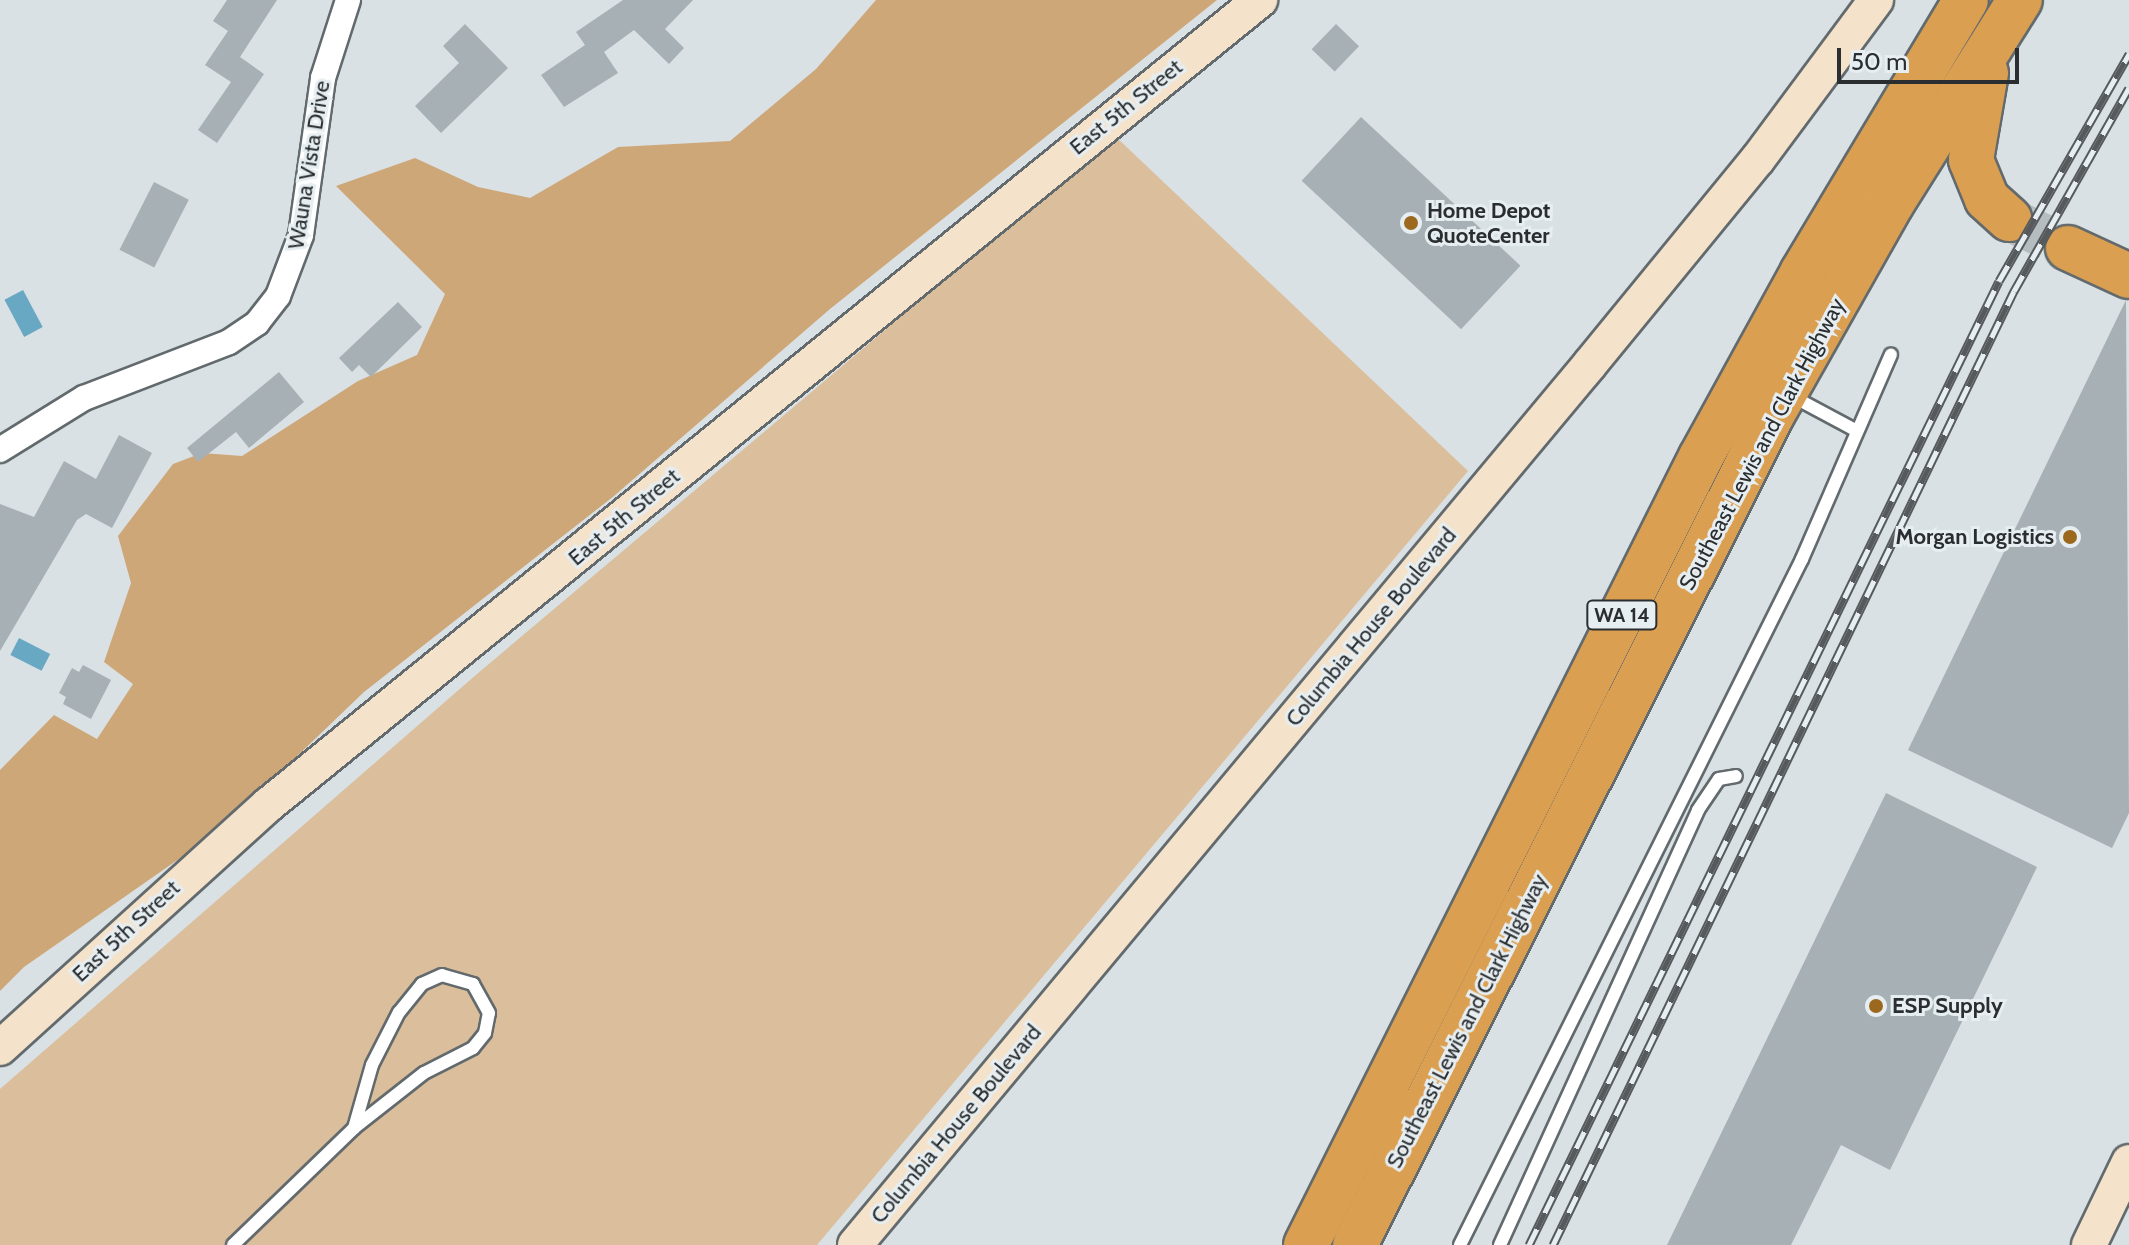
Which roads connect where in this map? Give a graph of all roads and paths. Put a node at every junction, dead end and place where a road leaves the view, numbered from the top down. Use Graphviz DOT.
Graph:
graph roads {
  1 [pos="348,0"];
  2 [pos="1260,0"];
  3 [pos="1876,0"];
  4 [pos="1966,0"];
  5 [pos="2020,0"];
  6 [pos="1989,46"];
  7 [pos="2009,219"];
  8 [pos="2068,248"];
  9 [pos="2129,276"];
  10 [pos="1891,354"];
  11 [pos="1785,392"];
  12 [pos="1857,431"];
  13 [pos="0,450"];
  14 [pos="1736,776"];
  15 [pos="0,1048"];
  16 [pos="354,1128"];
  17 [pos="2129,1162"];
  18 [pos="233,1245"];
  19 [pos="855,1245"];
  20 [pos="1306,1245"];
  21 [pos="1355,1245"];
  22 [pos="1460,1245"];
  23 [pos="1500,1245"];
  24 [pos="2089,1245"];
  1 -- 13 [label="street, Wauna Vista Drive"];
  2 -- 15 [label="street, East 5th Street"];
  3 -- 19 [label="street, Columbia House Boulevard"];
  4 -- 20 [label="highway, Southeast Lewis and Clark Highway / WA 14"];
  5 -- 6 [label="highway, Southeast Lewis and Clark Highway / WA 14"];
  6 -- 7 [label="highway"];
  6 -- 11 [label="highway, Southeast Lewis and Clark Highway / WA 14"];
  8 -- 9 [label="highway"];
  10 -- 12 [label="lane"];
  11 -- 12 [label="lane"];
  11 -- 21 [label="highway, Southeast Lewis and Clark Highway / WA 14"];
  12 -- 22 [label="lane"];
  14 -- 23 [label="lane"];
  16 -- 16 [label="lane"];
  16 -- 18 [label="lane"];
  17 -- 24 [label="street"];
}
